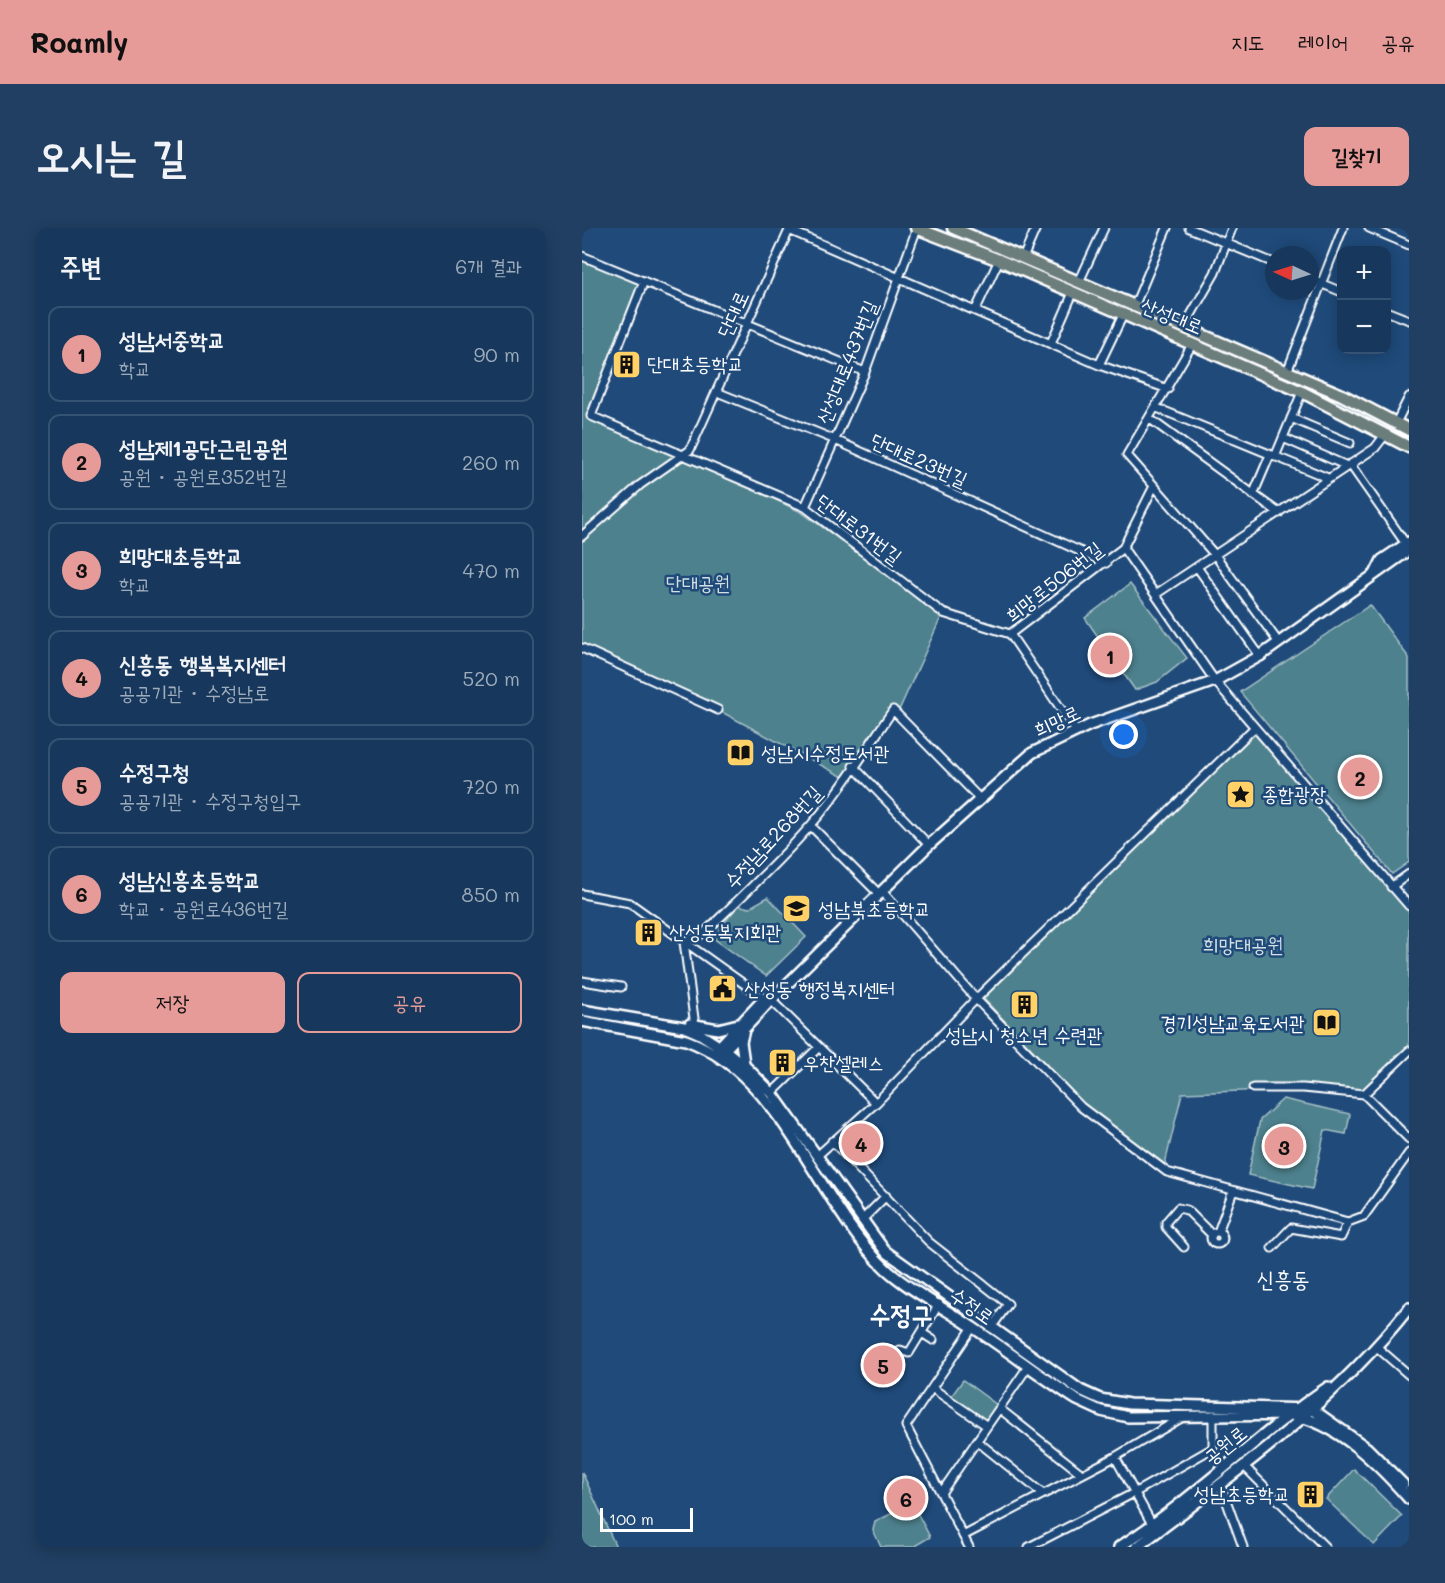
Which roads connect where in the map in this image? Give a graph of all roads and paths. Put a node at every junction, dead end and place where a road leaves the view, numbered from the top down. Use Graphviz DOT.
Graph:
graph roads {
  1 [pos="916,228"];
  2 [pos="953,228"];
  3 [pos="1036,228"];
  4 [pos="1104,228"];
  5 [pos="1167,228"];
  6 [pos="1189,228"];
  7 [pos="1232,228"];
  8 [pos="1343,228"];
  9 [pos="1369,228"];
  10 [pos="789,229"];
  11 [pos="965,231"];
  12 [pos="1227,243"];
  13 [pos="1409,244"];
  14 [pos="582,256"];
  15 [pos="1023,258"];
  16 [pos="1265,259"];
  17 [pos="999,260"];
  18 [pos="898,277"];
  19 [pos="644,281"];
  20 [pos="1078,282"];
  21 [pos="1321,284"];
  22 [pos="1337,290"];
  23 [pos="1073,293"];
  24 [pos="1134,307"];
  25 [pos="976,309"];
  26 [pos="1391,313"];
  27 [pos="1123,315"];
  28 [pos="1409,320"];
  29 [pos="747,323"];
  30 [pos="1184,327"];
  31 [pos="1051,343"];
  32 [pos="1193,343"];
  33 [pos="1099,365"];
  34 [pos="865,372"];
  35 [pos="1287,372"];
  36 [pos="1168,389"];
  37 [pos="717,392"];
  38 [pos="1302,392"];
  39 [pos="1409,397"];
  40 [pos="1157,408"];
  41 [pos="1291,418"];
  42 [pos="1150,419"];
  43 [pos="1396,423"];
  44 [pos="1409,430"];
  45 [pos="1385,435"];
  46 [pos="1283,438"];
  47 [pos="833,439"];
  48 [pos="1350,443"];
  49 [pos="1409,447"];
  50 [pos="684,455"];
  51 [pos="1273,456"];
  52 [pos="1348,465"];
  53 [pos="1328,478"];
  54 [pos="1154,486"];
  55 [pos="1253,495"];
  56 [pos="805,507"];
  57 [pos="1279,513"];
  58 [pos="582,536"];
  59 [pos="1408,545"];
  60 [pos="1123,548"];
  61 [pos="1215,555"];
  62 [pos="1409,556"];
  63 [pos="1106,563"];
  64 [pos="1197,567"];
  65 [pos="1376,572"];
  66 [pos="1156,594"];
  67 [pos="1010,634"];
  68 [pos="1279,643"];
  69 [pos="582,648"];
  70 [pos="1260,656"];
  71 [pos="1215,681"];
  72 [pos="718,710"];
  73 [pos="1254,728"];
  74 [pos="1076,731"];
  75 [pos="853,766"];
  76 [pos="980,799"];
  77 [pos="811,826"];
  78 [pos="929,845"];
  79 [pos="1409,874"];
  80 [pos="1391,887"];
  81 [pos="882,893"];
  82 [pos="582,894"];
  83 [pos="1409,906"];
  84 [pos="684,942"];
  85 [pos="582,981"];
  86 [pos="621,987"];
  87 [pos="976,999"];
  88 [pos="769,1000"];
  89 [pos="582,1010"];
  90 [pos="582,1021"];
  91 [pos="668,1024"];
  92 [pos="695,1026"];
  93 [pos="742,1027"];
  94 [pos="818,1048"];
  95 [pos="1409,1051"];
  96 [pos="719,1052"];
  97 [pos="745,1066"];
  98 [pos="1253,1088"];
  99 [pos="772,1093"];
  100 [pos="1364,1094"];
  101 [pos="876,1103"];
  102 [pos="1409,1139"];
  103 [pos="832,1141"];
  104 [pos="1409,1153"];
  105 [pos="817,1156"];
  106 [pos="1233,1191"];
  107 [pos="886,1196"];
  108 [pos="862,1220"];
  109 [pos="1348,1222"];
  110 [pos="1184,1246"];
  111 [pos="1272,1248"];
  112 [pos="939,1305"];
  113 [pos="1409,1308"];
  114 [pos="973,1327"];
  115 [pos="991,1328"];
  116 [pos="922,1333"];
  117 [pos="933,1340"];
  118 [pos="1378,1348"];
  119 [pos="900,1350"];
  120 [pos="1027,1368"];
  121 [pos="1353,1371"];
  122 [pos="1409,1376"];
  123 [pos="932,1388"];
  124 [pos="1299,1407"];
  125 [pos="1000,1409"];
  126 [pos="1312,1409"];
  127 [pos="1213,1415"];
  128 [pos="1291,1415"];
  129 [pos="1184,1416"];
  130 [pos="1305,1417"];
  131 [pos="987,1426"];
  132 [pos="977,1441"];
  133 [pos="1116,1457"];
  134 [pos="1245,1467"];
  135 [pos="1082,1474"];
  136 [pos="1221,1486"];
  137 [pos="1409,1490"];
  138 [pos="941,1493"];
  139 [pos="1134,1493"];
  140 [pos="1043,1494"];
  141 [pos="1409,1499"];
  142 [pos="1152,1524"];
  143 [pos="963,1536"];
  144 [pos="969,1547"];
  145 [pos="1029,1547"];
  146 [pos="1119,1547"];
  147 [pos="1137,1547"];
  148 [pos="1243,1547"];
  149 [pos="1325,1547"];
  1 -- 17 [label="main road, 산성대로"];
  1 -- 18 [label="street, 산성대로437번길"];
  2 -- 11 [label="main road, 산성대로"];
  3 -- 15 [label="street"];
  4 -- 20 [label="street"];
  5 -- 24 [label="street"];
  6 -- 12 [label="street"];
  7 -- 12 [label="street"];
  8 -- 21 [label="street"];
  9 -- 13 [label="street"];
  10 -- 18 [label="street"];
  10 -- 29 [label="street, 단대로"];
  11 -- 15 [label="main road, 산성대로"];
  12 -- 16 [label="street"];
  12 -- 30 [label="street"];
  14 -- 19 [label="street"];
  15 -- 20 [label="main road, 산성대로"];
  17 -- 23 [label="main road, 산성대로"];
  17 -- 25 [label="street"];
  18 -- 25 [label="street"];
  18 -- 34 [label="street, 산성대로437번길"];
  19 -- 29 [label="street"];
  19 -- 50 [label="street, 단대로31번길"];
  20 -- 24 [label="main road, 산성대로"];
  21 -- 22 [label="street"];
  21 -- 35 [label="street"];
  23 -- 27 [label="main road, 산성대로"];
  23 -- 31 [label="street"];
  24 -- 30 [label="main road, 산성대로"];
  25 -- 31 [label="street"];
  26 -- 28 [label="street"];
  27 -- 32 [label="main road, 산성대로"];
  27 -- 33 [label="street"];
  29 -- 34 [label="street"];
  29 -- 37 [label="street, 단대로"];
  30 -- 35 [label="main road, 산성대로"];
  31 -- 33 [label="street"];
  32 -- 36 [label="street"];
  32 -- 38 [label="main road, 산성대로"];
  33 -- 36 [label="street"];
  34 -- 47 [label="street, 산성대로437번길"];
  35 -- 43 [label="main road, 산성대로"];
  36 -- 40 [label="street"];
  37 -- 47 [label="street, 단대로23번길"];
  37 -- 50 [label="street, 단대로"];
  38 -- 41 [label="street"];
  38 -- 45 [label="main road, 산성대로"];
  39 -- 43 [label="street"];
  40 -- 42 [label="street"];
  40 -- 51 [label="street"];
  41 -- 46 [label="street"];
  41 -- 48 [label="street"];
  42 -- 54 [label="street"];
  42 -- 55 [label="street"];
  43 -- 44 [label="main road, 산성대로"];
  45 -- 49 [label="main road, 산성대로"];
  45 -- 52 [label="street"];
  46 -- 51 [label="street"];
  46 -- 52 [label="street"];
  47 -- 56 [label="street, 산성대로437번길"];
  47 -- 63 [label="street, 단대로23번길"];
  50 -- 56 [label="street, 단대로31번길"];
  50 -- 58 [label="street, 단대로"];
  51 -- 53 [label="street"];
  51 -- 55 [label="street"];
  52 -- 53 [label="street"];
  52 -- 59 [label="street"];
  53 -- 57 [label="street"];
  54 -- 60 [label="street, 희망로506번길"];
  54 -- 61 [label="street"];
  55 -- 57 [label="street"];
  56 -- 67 [label="street, 단대로31번길"];
  57 -- 61 [label="street"];
  59 -- 65 [label="main road, 희망로"];
  60 -- 63 [label="street, 희망로506번길"];
  60 -- 66 [label="street"];
  61 -- 64 [label="street"];
  61 -- 68 [label="street"];
  62 -- 65 [label="main road"];
  63 -- 67 [label="street, 희망로506번길"];
  64 -- 66 [label="street"];
  64 -- 70 [label="street"];
  65 -- 68 [label="main road, 희망로"];
  66 -- 71 [label="street"];
  67 -- 74 [label="street, 희망로506번길"];
  68 -- 70 [label="main road, 희망로"];
  69 -- 72 [label="street"];
  70 -- 71 [label="main road, 희망로"];
  71 -- 73 [label="street"];
  71 -- 74 [label="main road, 희망로"];
  73 -- 80 [label="street"];
  73 -- 87 [label="street"];
  74 -- 76 [label="main road, 희망로"];
  75 -- 76 [label="street, 수정남로268번길"];
  75 -- 77 [label="street, 수정남로268번길"];
  75 -- 78 [label="street"];
  76 -- 78 [label="main road, 희망로"];
  77 -- 81 [label="street"];
  77 -- 84 [label="street, 수정남로268번길"];
  78 -- 81 [label="main road, 희망로"];
  79 -- 80 [label="street"];
  80 -- 83 [label="street"];
  81 -- 87 [label="street"];
  81 -- 88 [label="main road, 희망로"];
  82 -- 84 [label="street"];
  84 -- 88 [label="street"];
  84 -- 92 [label="street"];
  85 -- 86 [label="street"];
  87 -- 101 [label="street"];
  87 -- 106 [label="street"];
  88 -- 93 [label="main road, 희망로"];
  88 -- 94 [label="street"];
  89 -- 91 [label="main road, 수정로"];
  90 -- 96 [label="main road, 수정로"];
  91 -- 92 [label="main road"];
  91 -- 96 [label="main road, 수정로"];
  92 -- 93 [label="main road"];
  93 -- 96 [label="main road, 희망로"];
  93 -- 97 [label="main road"];
  94 -- 99 [label="street"];
  94 -- 101 [label="street"];
  95 -- 100 [label="street"];
  96 -- 97 [label="main road, 수정로"];
  96 -- 112 [label="main road, 수정로"];
  97 -- 99 [label="main road, 수정로"];
  98 -- 100 [label="street"];
  99 -- 105 [label="main road, 수정로"];
  100 -- 102 [label="street"];
  101 -- 103 [label="street"];
  103 -- 105 [label="street"];
  103 -- 107 [label="street"];
  104 -- 109 [label="street"];
  105 -- 108 [label="main road, 수정로"];
  106 -- 109 [label="street"];
  106 -- 110 [label="street"];
  107 -- 108 [label="street"];
  107 -- 115 [label="street"];
  108 -- 115 [label="main road, 수정로"];
  109 -- 111 [label="street"];
  112 -- 114 [label="main road, 수정로"];
  112 -- 116 [label="street"];
  113 -- 118 [label="main road, 공원로"];
  114 -- 120 [label="main road, 수정로"];
  114 -- 123 [label="street"];
  115 -- 124 [label="main road, 수정로"];
  116 -- 117 [label="street"];
  116 -- 119 [label="street"];
  118 -- 121 [label="main road, 공원로"];
  118 -- 122 [label="street"];
  120 -- 125 [label="street"];
  120 -- 129 [label="main road, 수정로"];
  121 -- 124 [label="main road, 공원로"];
  121 -- 126 [label="main road, 공원로"];
  123 -- 131 [label="street"];
  123 -- 138 [label="street"];
  124 -- 126 [label="main road, 수정로"];
  124 -- 128 [label="main road, 공원로"];
  125 -- 131 [label="street"];
  125 -- 135 [label="street"];
  126 -- 130 [label="main road, 공원로"];
  126 -- 137 [label="main road, 수정로"];
  127 -- 128 [label="main road, 수정로"];
  127 -- 129 [label="main road, 수정로"];
  127 -- 139 [label="street"];
  128 -- 130 [label="main road, 수정로"];
  128 -- 142 [label="main road, 공원로"];
  129 -- 133 [label="street"];
  130 -- 134 [label="main road, 공원로"];
  130 -- 141 [label="main road, 수정로"];
  131 -- 132 [label="street"];
  132 -- 138 [label="street"];
  132 -- 140 [label="street"];
  133 -- 135 [label="street"];
  133 -- 139 [label="street"];
  134 -- 136 [label="main road, 공원로"];
  134 -- 149 [label="street"];
  135 -- 140 [label="street"];
  136 -- 147 [label="main road, 공원로"];
  136 -- 148 [label="street"];
  138 -- 143 [label="street"];
  139 -- 142 [label="street"];
  139 -- 145 [label="street"];
  140 -- 143 [label="street"];
  142 -- 146 [label="main road, 공원로"];
  143 -- 144 [label="street"];
}
